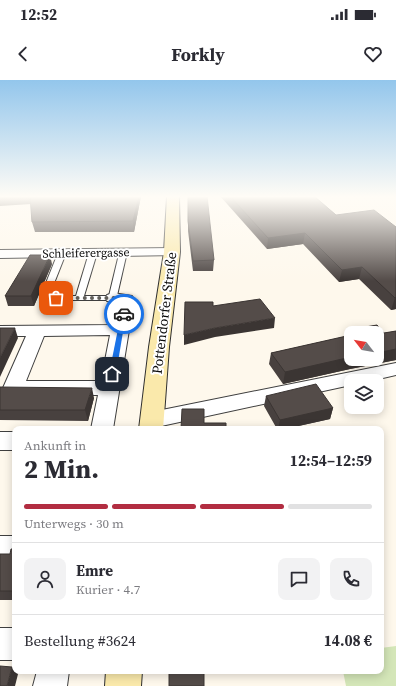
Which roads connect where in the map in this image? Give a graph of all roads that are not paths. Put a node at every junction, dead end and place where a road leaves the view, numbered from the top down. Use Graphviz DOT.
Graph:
graph roads {
  1 [pos="172,224"];
  2 [pos="123,252"];
  3 [pos="172,252"];
  4 [pos="62,253"];
  5 [pos="93,253"];
  6 [pos="0,254"];
  7 [pos="79,298"];
  8 [pos="113,298"];
  9 [pos="37,330"];
  10 [pos="121,330"];
  11 [pos="0,331"];
  12 [pos="396,370"];
  13 [pos="110,388"];
  14 [pos="151,425"];
  15 [pos="103,426"];
  16 [pos="0,441"];
  17 [pos="12,441"];
  18 [pos="0,549"];
  19 [pos="12,549"];
  20 [pos="0,644"];
  21 [pos="12,644"];
  22 [pos="52,674"];
  23 [pos="124,674"];
  24 [pos="50,686"];
  25 [pos="123,686"];
  1 -- 3 [label="main road, Pottendorfer Straße"];
  2 -- 3 [label="street, Schleiferergasse"];
  2 -- 5 [label="street, Schleiferergasse"];
  2 -- 8 [label="lane"];
  3 -- 14 [label="main road, Pottendorfer Straße"];
  4 -- 5 [label="street, Schleiferergasse"];
  4 -- 6 [label="street, Schleiferergasse"];
  4 -- 7 [label="lane"];
  5 -- 7 [label="lane"];
  7 -- 8 [label="lane"];
  8 -- 10 [label="street"];
  9 -- 10 [label="street"];
  9 -- 11 [label="street"];
  9 -- 13 [label="street"];
  10 -- 13 [label="street"];
  12 -- 14 [label="street"];
  13 -- 15 [label="street"];
  16 -- 17 [label="street"];
  18 -- 19 [label="street"];
  20 -- 21 [label="street"];
  22 -- 24 [label="street"];
  23 -- 25 [label="main road"];
}
